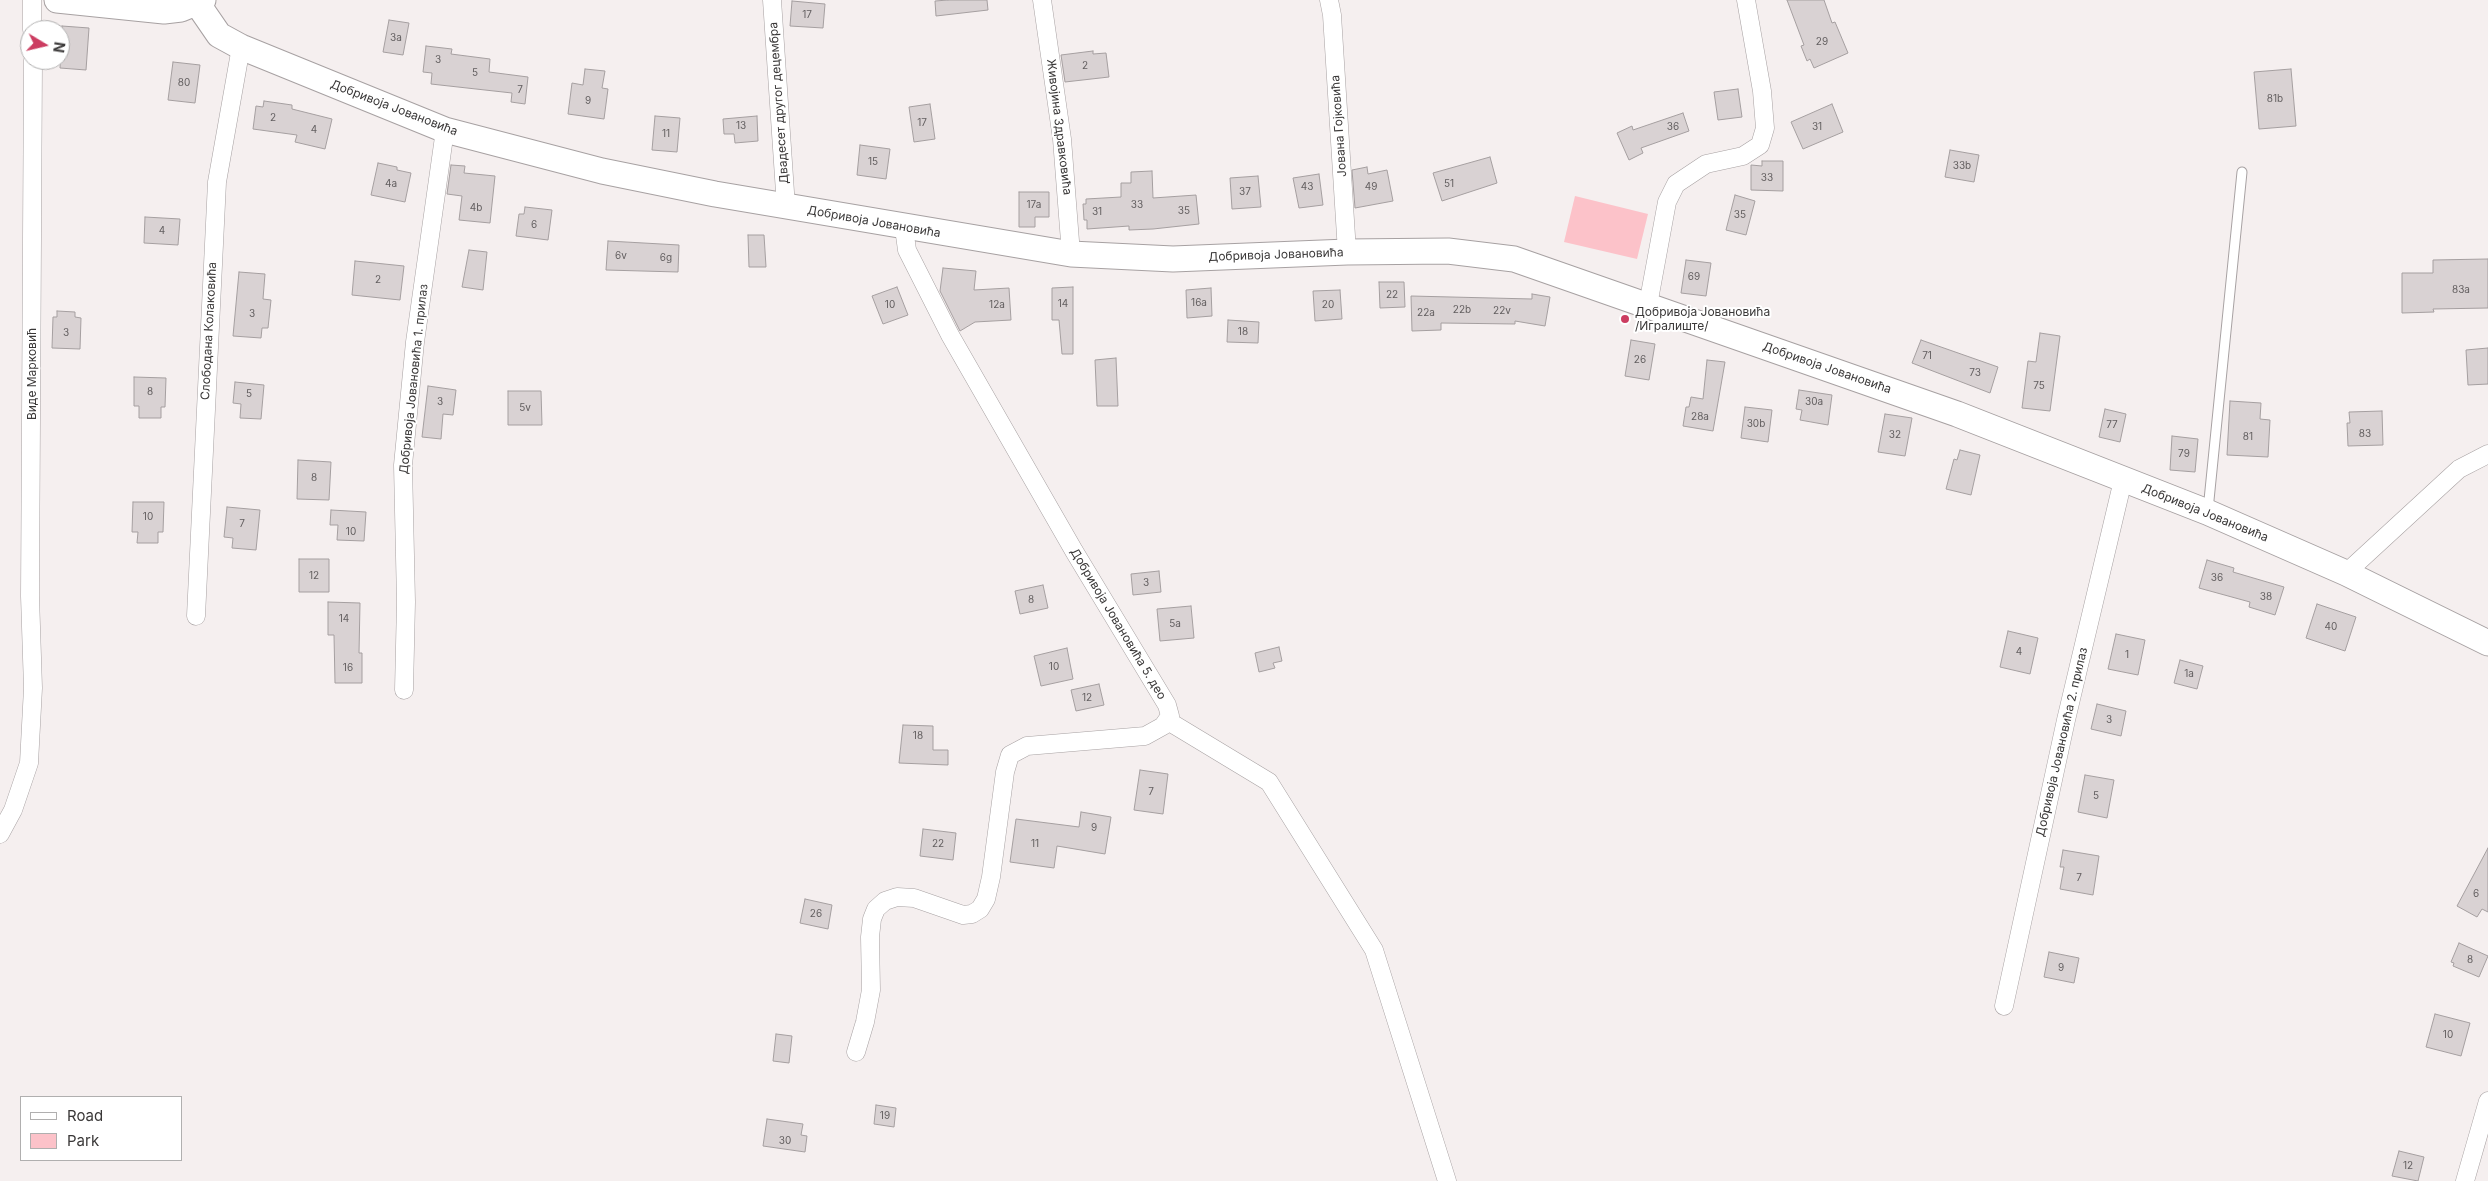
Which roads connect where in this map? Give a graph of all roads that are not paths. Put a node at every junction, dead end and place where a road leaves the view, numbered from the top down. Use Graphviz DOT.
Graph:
graph roads {
  1 [pos="32,0"];
  2 [pos="57,0"];
  3 [pos="772,0"];
  4 [pos="1042,0"];
  5 [pos="1329,0"];
  6 [pos="1746,0"];
  7 [pos="200,2"];
  8 [pos="32,20"];
  9 [pos="241,47"];
  10 [pos="33,70"];
  11 [pos="446,130"];
  12 [pos="2242,172"];
  13 [pos="786,207"];
  14 [pos="904,228"];
  15 [pos="1346,252"];
  16 [pos="1072,254"];
  17 [pos="1648,305"];
  18 [pos="2488,454"];
  19 [pos="2123,480"];
  20 [pos="2207,512"];
  21 [pos="2346,573"];
  22 [pos="196,616"];
  23 [pos="2488,644"];
  24 [pos="404,690"];
  25 [pos="1168,721"];
  26 [pos="0,834"];
  27 [pos="2004,1006"];
  28 [pos="856,1052"];
  29 [pos="2488,1101"];
  30 [pos="1447,1181"];
  31 [pos="2465,1181"];
  1 -- 8 [label="street"];
  2 -- 7 [label="street"];
  3 -- 13 [label="street, Двадесет другог децембра"];
  4 -- 16 [label="street, Живојина Здравковића"];
  5 -- 15 [label="street, Јована Гојковића"];
  6 -- 17 [label="street"];
  7 -- 9 [label="street, Добривоја Јовановића"];
  9 -- 11 [label="street, Добривоја Јовановића"];
  9 -- 22 [label="street, Слободана Колаковића"];
  10 -- 26 [label="street, Виде Марковић"];
  11 -- 13 [label="street, Добривоја Јовановића"];
  11 -- 24 [label="street, Добривоја Јовановића 1. прилаз"];
  12 -- 20 [label="lane"];
  13 -- 14 [label="street, Добривоја Јовановића"];
  14 -- 16 [label="street, Добривоја Јовановића"];
  14 -- 25 [label="street, Добривоја Јовановића 5. део"];
  15 -- 16 [label="street, Добривоја Јовановића"];
  15 -- 17 [label="street, Добривоја Јовановића"];
  17 -- 19 [label="street, Добривоја Јовановића"];
  18 -- 21 [label="street"];
  19 -- 20 [label="street, Добривоја Јовановића"];
  19 -- 27 [label="street, Добривоја Јовановића 2. прилаз"];
  20 -- 21 [label="street, Добривоја Јовановића"];
  21 -- 23 [label="street, Добривоја Јовановића"];
  25 -- 28 [label="street"];
  25 -- 30 [label="street"];
  29 -- 31 [label="street"];
}
